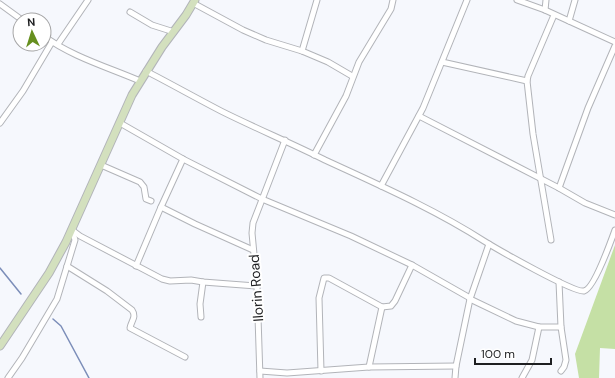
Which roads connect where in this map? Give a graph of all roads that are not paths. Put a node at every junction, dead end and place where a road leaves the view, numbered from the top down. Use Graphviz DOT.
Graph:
graph roads {
  1 [pos="87,0"];
  2 [pos="317,0"];
  3 [pos="393,0"];
  4 [pos="467,0"];
  5 [pos="516,0"];
  6 [pos="546,0"];
  7 [pos="575,0"];
  8 [pos="194,2"];
  9 [pos="0,4"];
  10 [pos="545,10"];
  11 [pos="130,12"];
  12 [pos="12,13"];
  13 [pos="554,15"];
  14 [pos="569,21"];
  15 [pos="174,32"];
  16 [pos="52,41"];
  17 [pos="615,42"];
  18 [pos="55,43"];
  19 [pos="615,46"];
  20 [pos="302,51"];
  21 [pos="442,62"];
  22 [pos="146,71"];
  23 [pos="352,76"];
  24 [pos="140,81"];
  25 [pos="527,81"];
  26 [pos="419,116"];
  27 [pos="0,123"];
  28 [pos="120,123"];
  29 [pos="285,140"];
  30 [pos="314,155"];
  31 [pos="183,159"];
  32 [pos="101,165"];
  33 [pos="540,179"];
  34 [pos="381,186"];
  35 [pos="559,188"];
  36 [pos="262,199"];
  37 [pos="151,201"];
  38 [pos="161,207"];
  39 [pos="615,215"];
  40 [pos="72,230"];
  41 [pos="615,230"];
  42 [pos="551,240"];
  43 [pos="489,244"];
  44 [pos="254,250"];
  45 [pos="412,265"];
  46 [pos="67,266"];
  47 [pos="136,266"];
  48 [pos="203,282"];
  49 [pos="558,282"];
  50 [pos="258,286"];
  51 [pos="470,298"];
  52 [pos="382,307"];
  53 [pos="201,316"];
  54 [pos="539,327"];
  55 [pos="561,327"];
  56 [pos="0,346"];
  57 [pos="185,357"];
  58 [pos="456,366"];
  59 [pos="369,367"];
  60 [pos="260,371"];
  61 [pos="321,371"];
  62 [pos="561,371"];
  63 [pos="8,378"];
  64 [pos="260,378"];
  65 [pos="455,378"];
  66 [pos="522,378"];
  1 -- 18 [label="street"];
  2 -- 20 [label="street"];
  3 -- 23 [label="street"];
  4 -- 21 [label="street"];
  5 -- 10 [label="street"];
  6 -- 10 [label="street"];
  7 -- 14 [label="street"];
  8 -- 15 [label="main road"];
  8 -- 20 [label="street"];
  9 -- 12 [label="street"];
  10 -- 13 [label="street"];
  11 -- 15 [label="street"];
  13 -- 14 [label="street"];
  13 -- 25 [label="street"];
  14 -- 17 [label="street"];
  15 -- 22 [label="main road"];
  16 -- 18 [label="street"];
  18 -- 24 [label="street"];
  18 -- 27 [label="street"];
  19 -- 35 [label="street"];
  20 -- 23 [label="street"];
  21 -- 25 [label="street"];
  21 -- 26 [label="street"];
  22 -- 24 [label="main road"];
  22 -- 29 [label="street"];
  23 -- 30 [label="street"];
  24 -- 28 [label="main road"];
  25 -- 33 [label="street"];
  26 -- 33 [label="street"];
  26 -- 34 [label="street"];
  28 -- 31 [label="street"];
  28 -- 32 [label="main road"];
  29 -- 30 [label="street"];
  29 -- 36 [label="street, Ilorin Road"];
  30 -- 34 [label="street"];
  31 -- 36 [label="street"];
  31 -- 38 [label="street"];
  32 -- 37 [label="street"];
  32 -- 40 [label="main road"];
  33 -- 35 [label="street"];
  33 -- 42 [label="street"];
  34 -- 43 [label="street"];
  35 -- 39 [label="street"];
  36 -- 44 [label="street, Ilorin Road"];
  36 -- 45 [label="street"];
  38 -- 44 [label="street"];
  38 -- 47 [label="street"];
  40 -- 46 [label="street"];
  40 -- 47 [label="street"];
  40 -- 56 [label="main road"];
  41 -- 49 [label="street"];
  43 -- 49 [label="street"];
  43 -- 51 [label="street"];
  44 -- 50 [label="street, Ilorin Road"];
  45 -- 51 [label="street"];
  45 -- 52 [label="street"];
  46 -- 57 [label="street"];
  46 -- 63 [label="street"];
  47 -- 48 [label="street"];
  48 -- 50 [label="street"];
  48 -- 53 [label="street"];
  49 -- 55 [label="street"];
  50 -- 60 [label="street, Ilorin Road"];
  51 -- 54 [label="street"];
  51 -- 58 [label="street"];
  52 -- 59 [label="street"];
  52 -- 61 [label="street"];
  54 -- 55 [label="street"];
  54 -- 66 [label="street"];
  55 -- 62 [label="street"];
  58 -- 59 [label="street"];
  58 -- 65 [label="street"];
  59 -- 61 [label="street"];
  60 -- 61 [label="street"];
  60 -- 64 [label="street, Ilorin Road"];
}
